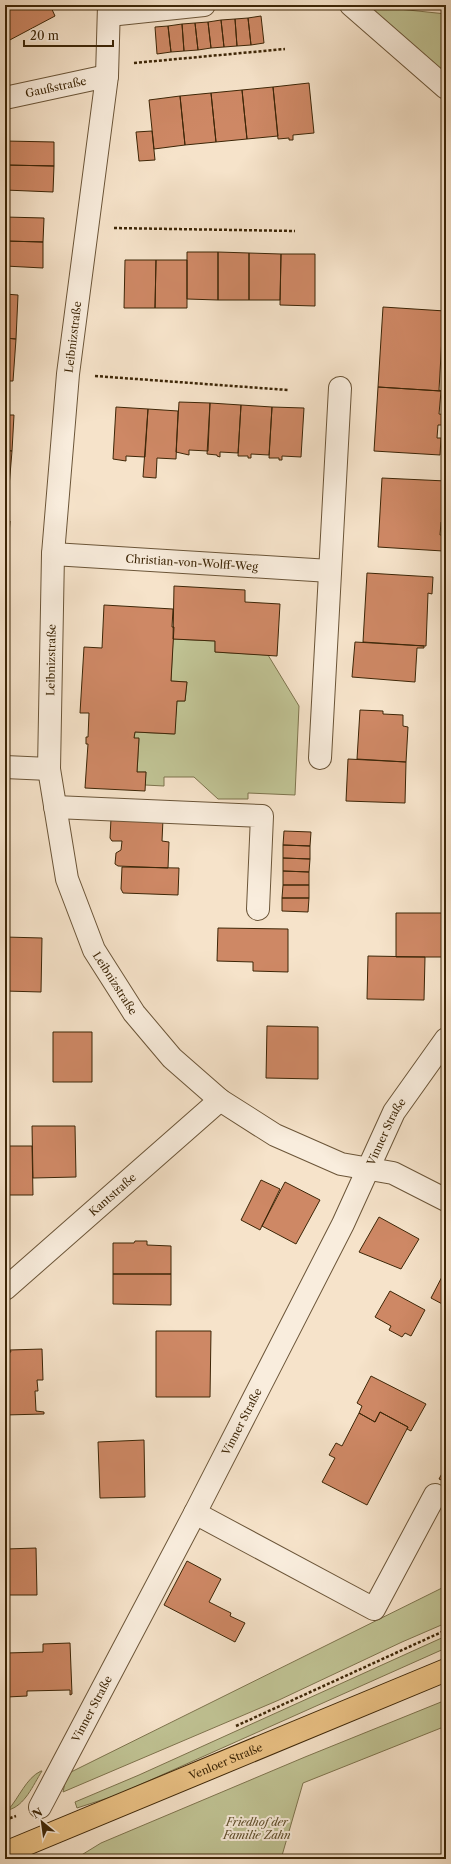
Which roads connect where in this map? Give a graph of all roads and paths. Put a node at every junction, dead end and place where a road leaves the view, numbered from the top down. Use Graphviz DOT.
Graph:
graph roads {
  1 [pos="204,5"];
  2 [pos="351,5"];
  3 [pos="109,10"];
  4 [pos="285,49"];
  5 [pos="107,71"];
  6 [pos="446,88"];
  7 [pos="5,98"];
  8 [pos="87,228"];
  9 [pos="295,231"];
  10 [pos="68,374"];
  11 [pos="340,388"];
  12 [pos="288,390"];
  13 [pos="54,554"];
  14 [pos="330,571"];
  15 [pos="320,758"];
  16 [pos="5,767"];
  17 [pos="49,769"];
  18 [pos="55,807"];
  19 [pos="258,909"];
  20 [pos="446,1039"];
  21 [pos="220,1100"];
  22 [pos="368,1169"];
  23 [pos="446,1200"];
  24 [pos="5,1289"];
  25 [pos="435,1495"];
  26 [pos="195,1514"];
  27 [pos="446,1630"];
  28 [pos="446,1670"];
  29 [pos="233,1727"];
  30 [pos="40,1807"];
  31 [pos="5,1820"];
  32 [pos="5,1853"];
  1 -- 3 [label="street"];
  2 -- 6 [label="street"];
  3 -- 5 [label="street, Leibnizstraße"];
  4 -- 5 [label="path"];
  5 -- 7 [label="street, Gaußstraße"];
  5 -- 8 [label="street, Leibnizstraße"];
  8 -- 9 [label="path"];
  8 -- 10 [label="street, Leibnizstraße"];
  10 -- 12 [label="path"];
  10 -- 13 [label="street, Leibnizstraße"];
  11 -- 14 [label="street"];
  13 -- 14 [label="street, Christian-von-Wolff-Weg"];
  13 -- 17 [label="street, Leibnizstraße"];
  14 -- 15 [label="street"];
  16 -- 17 [label="street"];
  17 -- 18 [label="street, Leibnizstraße"];
  18 -- 19 [label="street"];
  18 -- 21 [label="street, Leibnizstraße"];
  20 -- 22 [label="street, Vinner Straße"];
  21 -- 22 [label="street, Leibnizstraße"];
  21 -- 24 [label="street, Kantstraße"];
  22 -- 23 [label="street, Leibnizstraße"];
  22 -- 26 [label="street, Vinner Straße"];
  25 -- 26 [label="street"];
  26 -- 30 [label="street, Vinner Straße"];
  27 -- 29 [label="path"];
  28 -- 32 [label="main road, Venloer Straße"];
  30 -- 31 [label="path"];
}
